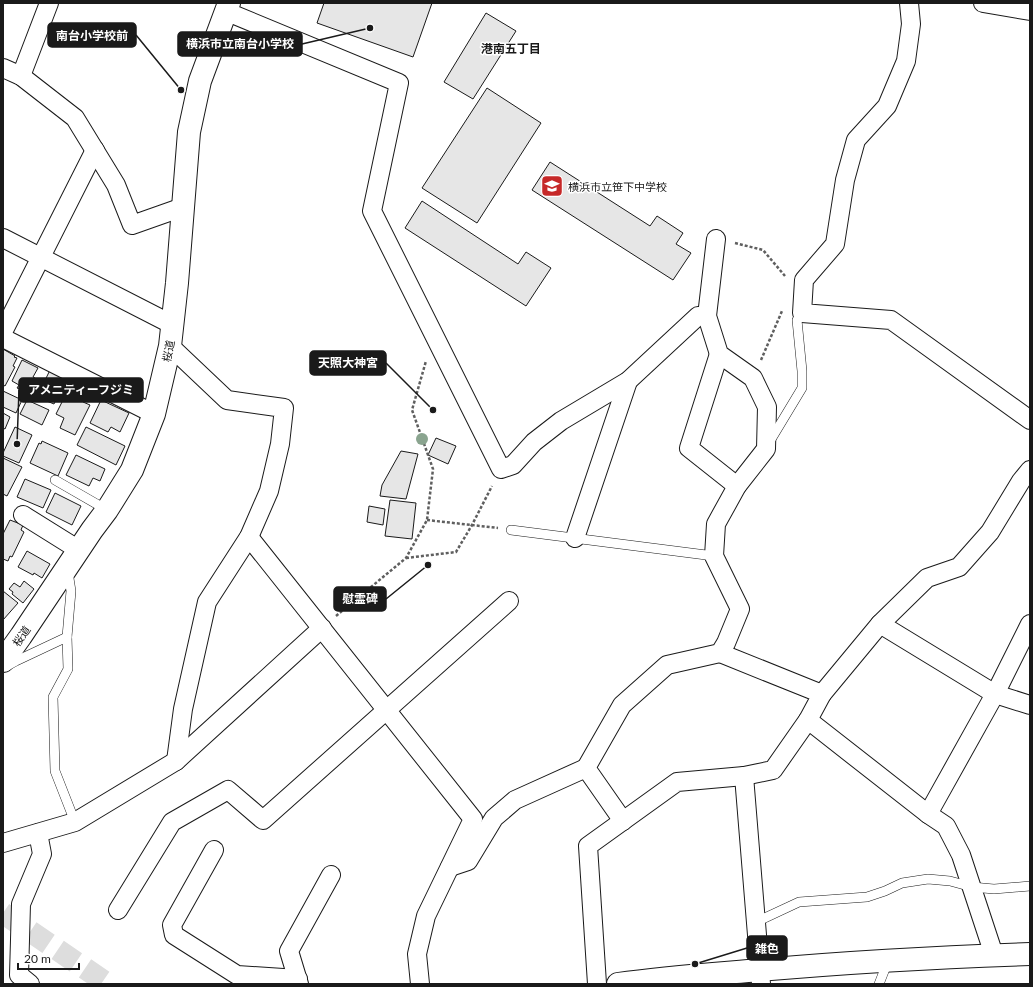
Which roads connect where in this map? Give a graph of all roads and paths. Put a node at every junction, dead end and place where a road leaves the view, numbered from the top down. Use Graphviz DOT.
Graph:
graph roads {
  1 [pos="48,3"];
  2 [pos="909,3"];
  3 [pos="983,3"];
  4 [pos="227,7"];
  5 [pos="1030,11"];
  6 [pos="3,68"];
  7 [pos="21,76"];
  8 [pos="95,150"];
  9 [pos="183,207"];
  10 [pos="3,238"];
  11 [pos="716,239"];
  12 [pos="41,257"];
  13 [pos="803,292"];
  14 [pos="784,307"];
  15 [pos="802,313"];
  16 [pos="707,316"];
  17 [pos="3,332"];
  18 [pos="433,334"];
  19 [pos="171,336"];
  20 [pos="3,338"];
  21 [pos="719,354"];
  22 [pos="754,378"];
  23 [pos="628,381"];
  24 [pos="154,414"];
  25 [pos="1030,420"];
  26 [pos="766,449"];
  27 [pos="501,469"];
  28 [pos="1030,470"];
  29 [pos="55,480"];
  30 [pos="737,486"];
  31 [pos="107,510"];
  32 [pos="23,515"];
  33 [pos="427,520"];
  34 [pos="472,525"];
  35 [pos="511,530"];
  36 [pos="249,537"];
  37 [pos="575,538"];
  38 [pos="714,556"];
  39 [pos="73,558"];
  40 [pos="406,558"];
  41 [pos="509,600"];
  42 [pos="880,624"];
  43 [pos="1030,624"];
  44 [pos="322,628"];
  45 [pos="67,637"];
  46 [pos="720,653"];
  47 [pos="3,661"];
  48 [pos="3,669"];
  49 [pos="822,694"];
  50 [pos="996,694"];
  51 [pos="1030,705"];
  52 [pos="387,710"];
  53 [pos="808,720"];
  54 [pos="176,761"];
  55 [pos="586,768"];
  56 [pos="744,776"];
  57 [pos="928,814"];
  58 [pos="623,820"];
  59 [pos="75,822"];
  60 [pos="38,833"];
  61 [pos="3,843"];
  62 [pos="214,850"];
  63 [pos="450,867"];
  64 [pos="331,874"];
  65 [pos="1030,886"];
  66 [pos="972,888"];
  67 [pos="118,910"];
  68 [pos="756,922"];
  69 [pos="1030,954"];
  70 [pos="994,955"];
  71 [pos="888,960"];
  72 [pos="761,977"];
  73 [pos="661,981"];
  74 [pos="298,982"];
  75 [pos="30,984"];
  76 [pos="420,984"];
  77 [pos="597,984"];
  78 [pos="618,984"];
  79 [pos="879,984"];
  1 -- 7 [label="street"];
  2 -- 13 [label="street"];
  3 -- 5 [label="street"];
  4 -- 9 [label="street, 桜道"];
  4 -- 18 [label="street"];
  6 -- 7 [label="street"];
  7 -- 8 [label="street"];
  8 -- 9 [label="street"];
  8 -- 12 [label="street"];
  9 -- 19 [label="street, 桜道"];
  10 -- 12 [label="street"];
  11 -- 13 [label="path"];
  11 -- 16 [label="street"];
  12 -- 17 [label="street"];
  12 -- 19 [label="street"];
  13 -- 15 [label="street"];
  14 -- 22 [label="path"];
  15 -- 25 [label="street"];
  15 -- 26 [label="lane"];
  16 -- 21 [label="street"];
  16 -- 23 [label="street"];
  18 -- 27 [label="street"];
  18 -- 33 [label="path"];
  19 -- 24 [label="street, 桜道"];
  19 -- 36 [label="street"];
  20 -- 24 [label="street"];
  21 -- 22 [label="street"];
  21 -- 30 [label="street"];
  22 -- 26 [label="street"];
  23 -- 27 [label="street"];
  23 -- 37 [label="street"];
  24 -- 31 [label="street, 桜道"];
  26 -- 30 [label="street"];
  27 -- 34 [label="path"];
  28 -- 42 [label="street"];
  29 -- 31 [label="lane"];
  30 -- 38 [label="street"];
  31 -- 39 [label="street, 桜道"];
  32 -- 39 [label="street"];
  33 -- 34 [label="path"];
  33 -- 40 [label="path"];
  34 -- 35 [label="path"];
  34 -- 40 [label="path"];
  35 -- 37 [label="lane"];
  36 -- 44 [label="street"];
  36 -- 54 [label="street"];
  37 -- 38 [label="lane"];
  38 -- 46 [label="street"];
  39 -- 45 [label="lane"];
  39 -- 47 [label="street, 桜道"];
  40 -- 44 [label="path"];
  41 -- 52 [label="street"];
  42 -- 49 [label="street"];
  42 -- 50 [label="street"];
  43 -- 50 [label="street"];
  44 -- 52 [label="street"];
  44 -- 54 [label="street"];
  45 -- 48 [label="lane"];
  45 -- 59 [label="lane"];
  46 -- 49 [label="street"];
  46 -- 55 [label="street"];
  49 -- 53 [label="street"];
  50 -- 51 [label="street"];
  50 -- 57 [label="street"];
  52 -- 63 [label="street"];
  52 -- 67 [label="street"];
  53 -- 56 [label="street"];
  53 -- 57 [label="street"];
  54 -- 59 [label="street"];
  55 -- 58 [label="street"];
  55 -- 63 [label="street"];
  56 -- 58 [label="street"];
  56 -- 68 [label="street"];
  57 -- 66 [label="street"];
  58 -- 77 [label="street"];
  59 -- 60 [label="street"];
  60 -- 61 [label="street"];
  60 -- 75 [label="street"];
  62 -- 74 [label="street"];
  63 -- 76 [label="street"];
  64 -- 74 [label="street"];
  65 -- 66 [label="lane"];
  66 -- 68 [label="lane"];
  66 -- 70 [label="street"];
  68 -- 72 [label="street"];
  69 -- 70 [label="street"];
  70 -- 71 [label="street"];
  71 -- 72 [label="street"];
  71 -- 79 [label="lane"];
  72 -- 73 [label="street"];
  73 -- 78 [label="street"];
}
